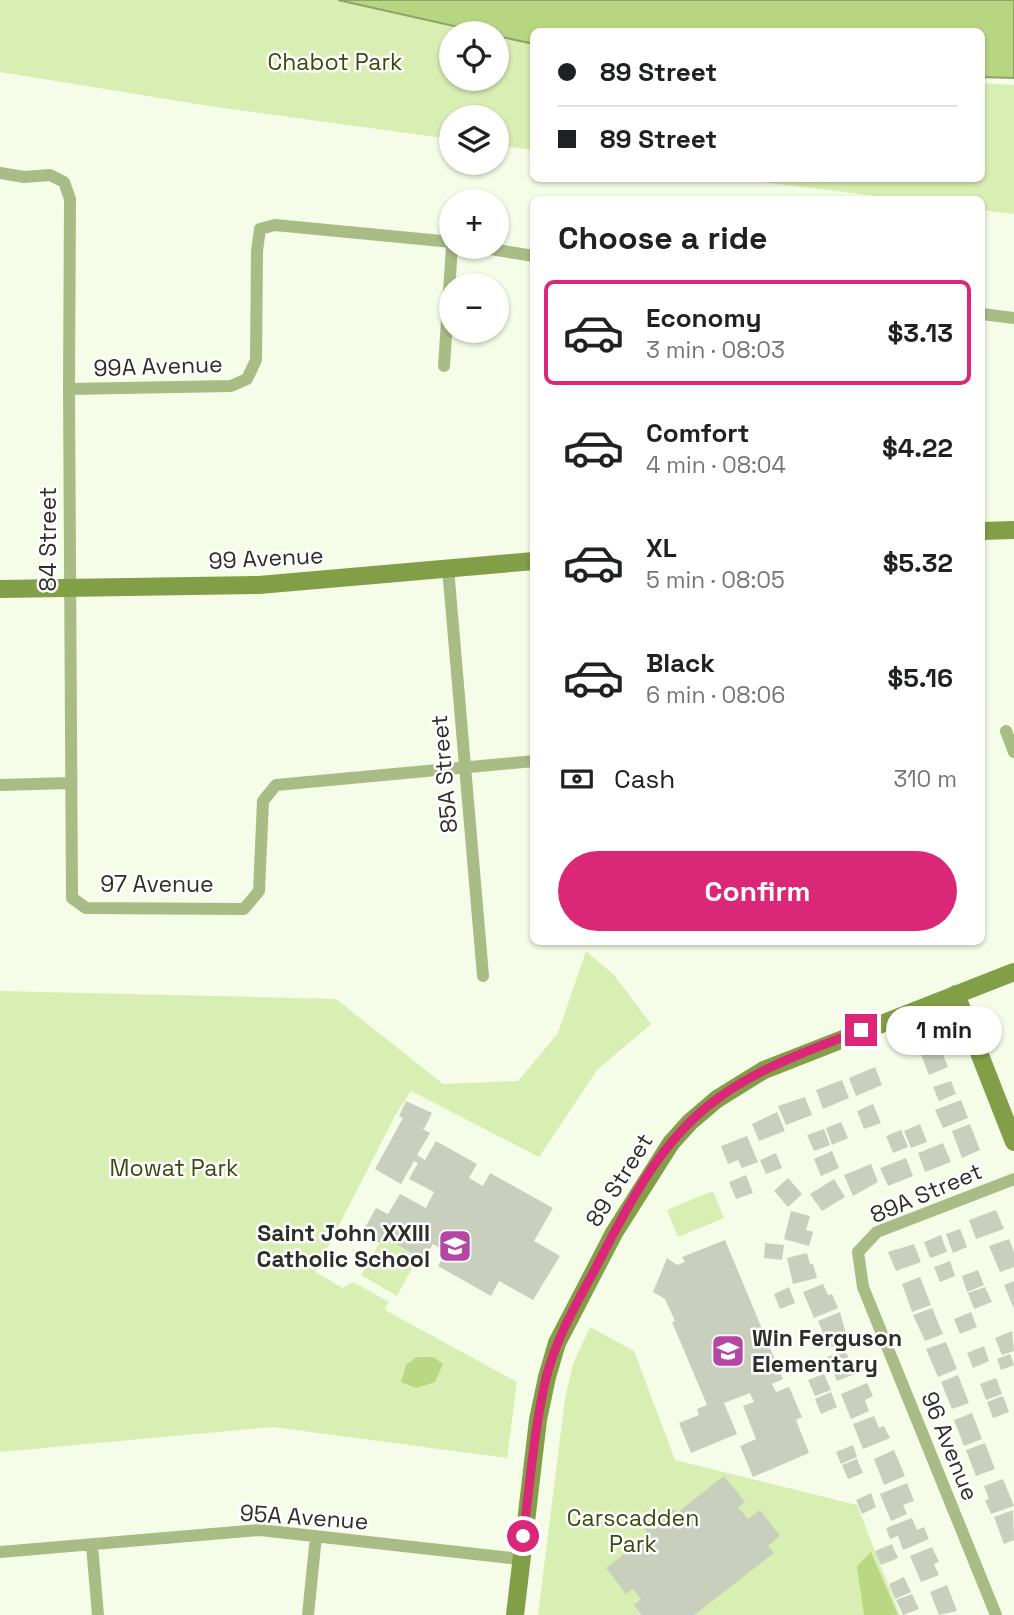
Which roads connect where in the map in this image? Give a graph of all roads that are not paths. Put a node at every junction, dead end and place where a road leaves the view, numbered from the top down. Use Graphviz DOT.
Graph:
graph roads {
  1 [pos="0,173"];
  2 [pos="439,243"];
  3 [pos="509,252"];
  4 [pos="530,255"];
  5 [pos="451,259"];
  6 [pos="985,314"];
  7 [pos="1014,318"];
  8 [pos="444,366"];
  9 [pos="69,389"];
  10 [pos="1014,530"];
  11 [pos="985,531"];
  12 [pos="530,561"];
  13 [pos="448,568"];
  14 [pos="0,589"];
  15 [pos="69,589"];
  16 [pos="1006,731"];
  17 [pos="1014,752"];
  18 [pos="530,761"];
  19 [pos="464,766"];
  20 [pos="70,783"];
  21 [pos="0,785"];
  22 [pos="72,898"];
  23 [pos="1014,972"];
  24 [pos="483,976"];
  25 [pos="956,994"];
  26 [pos="1014,1142"];
  27 [pos="1014,1179"];
  28 [pos="859,1252"];
  29 [pos="316,1536"];
  30 [pos="92,1546"];
  31 [pos="0,1552"];
  32 [pos="520,1559"];
  33 [pos="98,1615"];
  34 [pos="308,1615"];
  35 [pos="515,1615"];
  36 [pos="996,1615"];
  1 -- 9 [label="street, 84 Street"];
  2 -- 9 [label="street, 99A Avenue"];
  3 -- 4 [label="street"];
  5 -- 8 [label="street"];
  6 -- 7 [label="street"];
  9 -- 15 [label="street, 84 Street"];
  10 -- 11 [label="street"];
  12 -- 13 [label="street, 99 Avenue"];
  13 -- 15 [label="street, 99 Avenue"];
  13 -- 19 [label="street, 85A Street"];
  14 -- 15 [label="street, 99 Avenue"];
  15 -- 20 [label="street, 84 Street"];
  16 -- 17 [label="street"];
  18 -- 19 [label="street"];
  19 -- 22 [label="street, 97 Avenue"];
  19 -- 24 [label="street, 85A Street"];
  20 -- 21 [label="street"];
  20 -- 22 [label="street, 84 Street"];
  23 -- 25 [label="street, 89 Street"];
  25 -- 26 [label="street"];
  25 -- 32 [label="street, 89 Street"];
  27 -- 28 [label="street, 89A Street"];
  28 -- 36 [label="street, 96 Avenue"];
  29 -- 30 [label="street, 95A Avenue"];
  29 -- 32 [label="street, 95A Avenue"];
  29 -- 34 [label="street"];
  30 -- 31 [label="street, 95A Avenue"];
  30 -- 33 [label="street"];
  32 -- 35 [label="street, 89 Street"];
}
